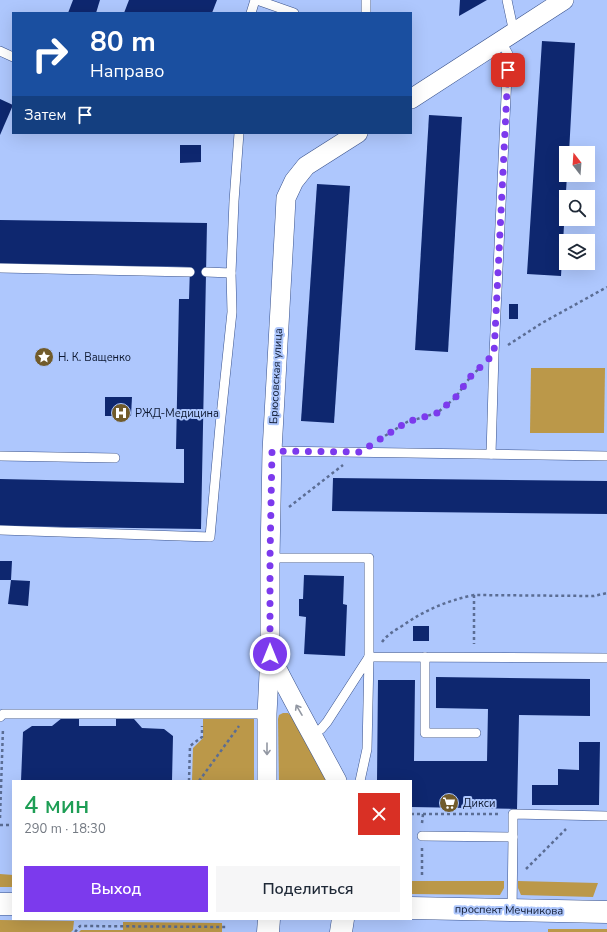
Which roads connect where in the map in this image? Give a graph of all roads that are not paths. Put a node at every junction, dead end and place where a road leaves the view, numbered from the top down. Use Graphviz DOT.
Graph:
graph roads {
  1 [pos="256,0"];
  2 [pos="366,0"];
  3 [pos="507,0"];
  4 [pos="564,0"];
  5 [pos="251,12"];
  6 [pos="291,12"];
  7 [pos="366,12"];
  8 [pos="507,37"];
  9 [pos="0,51"];
  10 [pos="12,57"];
  11 [pos="412,98"];
  12 [pos="239,134"];
  13 [pos="356,134"];
  14 [pos="0,268"];
  15 [pos="190,272"];
  16 [pos="206,272"];
  17 [pos="232,273"];
  18 [pos="272,451"];
  19 [pos="491,454"];
  20 [pos="0,456"];
  21 [pos="607,456"];
  22 [pos="115,458"];
  23 [pos="0,530"];
  24 [pos="270,558"];
  25 [pos="270,654"];
  26 [pos="369,658"];
  27 [pos="425,658"];
  28 [pos="607,658"];
  29 [pos="267,714"];
  30 [pos="2,716"];
  31 [pos="476,733"];
  32 [pos="312,734"];
  33 [pos="267,780"];
  34 [pos="336,780"];
  35 [pos="360,780"];
  36 [pos="607,816"];
  37 [pos="422,836"];
  38 [pos="513,837"];
  39 [pos="0,904"];
  40 [pos="12,904"];
  41 [pos="412,908"];
  42 [pos="512,910"];
  43 [pos="607,912"];
  44 [pos="269,920"];
  45 [pos="343,920"];
  46 [pos="268,932"];
  47 [pos="341,932"];
  1 -- 5 [label="lane"];
  1 -- 6 [label="lane"];
  2 -- 7 [label="lane"];
  3 -- 8 [label="lane"];
  4 -- 8 [label="street"];
  8 -- 11 [label="street"];
  8 -- 19 [label="lane"];
  9 -- 10 [label="lane"];
  12 -- 17 [label="lane"];
  13 -- 18 [label="street, Брюсовская улица"];
  14 -- 15 [label="lane"];
  16 -- 17 [label="lane"];
  17 -- 23 [label="lane"];
  18 -- 19 [label="lane"];
  18 -- 24 [label="street, Брюсовская улица"];
  19 -- 21 [label="lane"];
  20 -- 22 [label="lane"];
  24 -- 25 [label="street, Брюсовская улица"];
  24 -- 26 [label="lane"];
  25 -- 29 [label="street, Брюсовская улица"];
  32 -- 25 [label="street, Брюсовская улица, one-way"];
  26 -- 27 [label="lane"];
  26 -- 32 [label="lane"];
  26 -- 35 [label="lane"];
  27 -- 28 [label="lane"];
  27 -- 31 [label="lane"];
  29 -- 30 [label="lane"];
  29 -- 33 [label="street, Брюсовская улица, one-way"];
  32 -- 34 [label="street, Брюсовская улица"];
  36 -- 38 [label="lane"];
  37 -- 38 [label="lane"];
  38 -- 42 [label="lane"];
  39 -- 40 [label="street"];
  41 -- 42 [label="street, проспект Мечникова"];
  42 -- 43 [label="street, проспект Мечникова"];
  44 -- 46 [label="street"];
  45 -- 47 [label="street"];
}
